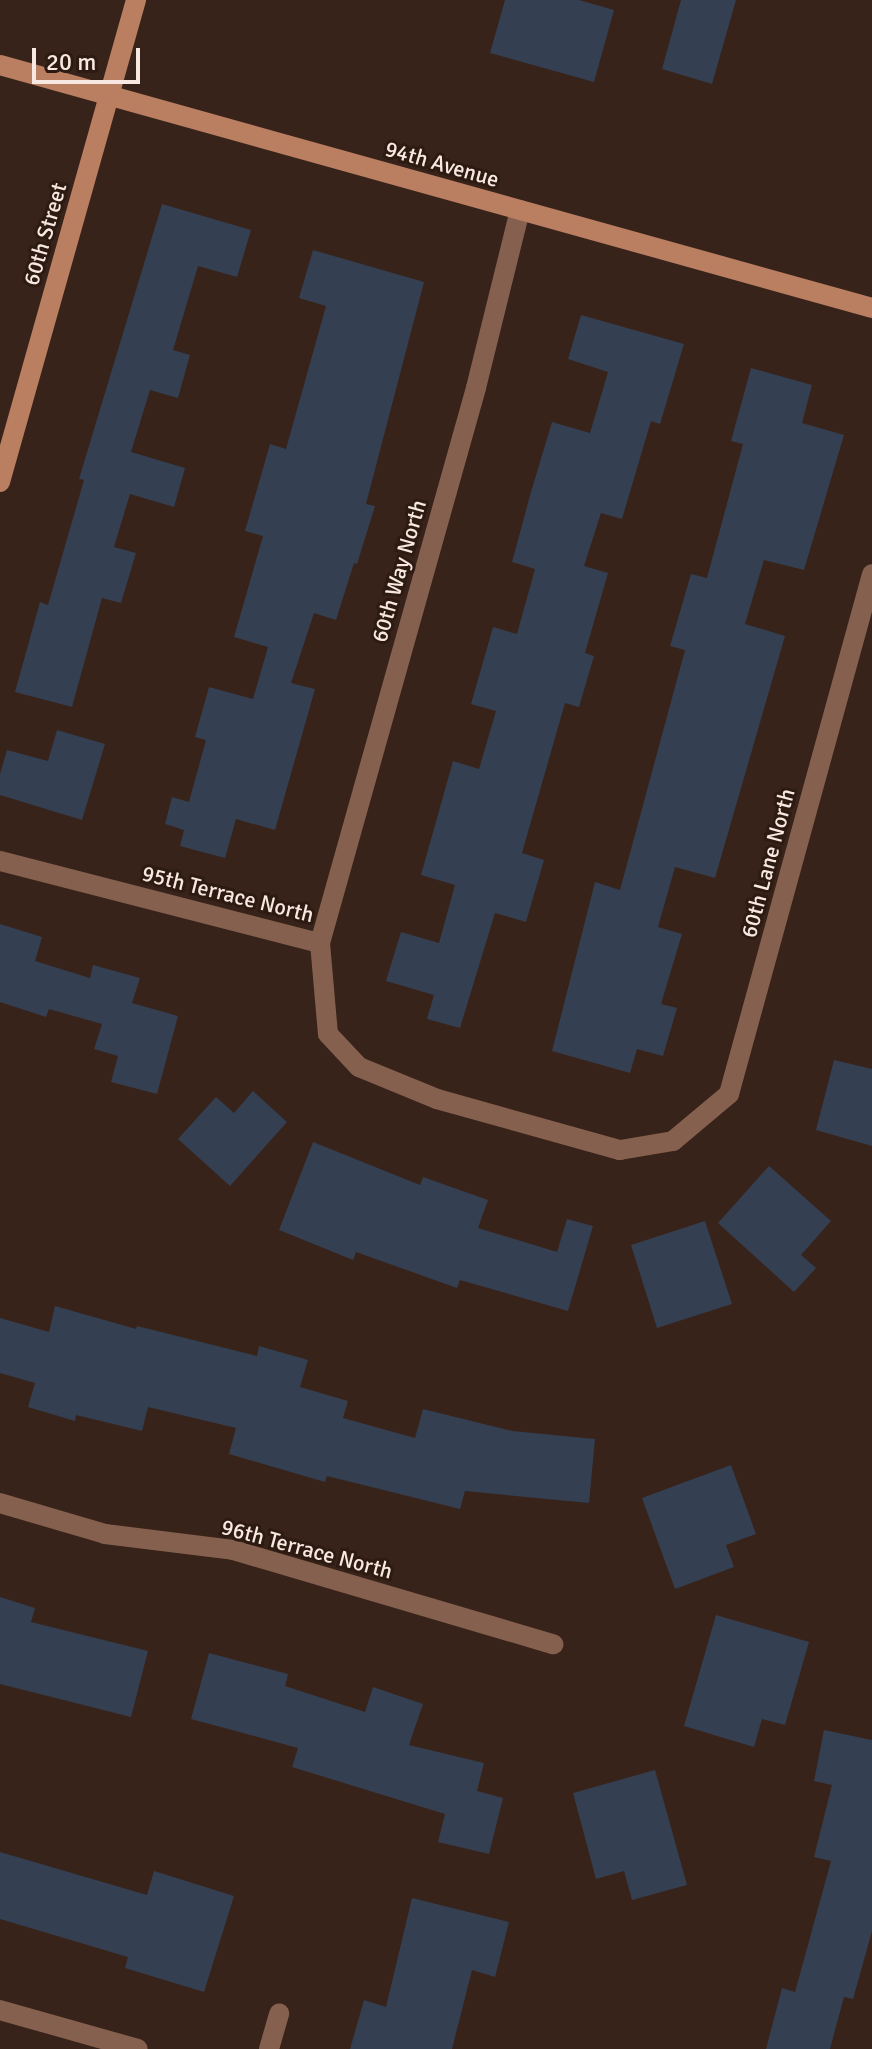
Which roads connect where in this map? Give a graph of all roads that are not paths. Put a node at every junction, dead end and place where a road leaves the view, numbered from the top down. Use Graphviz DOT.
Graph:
graph roads {
  1 [pos="136,0"];
  2 [pos="0,65"];
  3 [pos="109,96"];
  4 [pos="520,210"];
  5 [pos="872,308"];
  6 [pos="0,482"];
  7 [pos="872,574"];
  8 [pos="0,861"];
  9 [pos="320,943"];
  10 [pos="673,1141"];
  11 [pos="0,1503"];
  12 [pos="553,1644"];
  13 [pos="0,2010"];
  14 [pos="279,2013"];
  15 [pos="138,2049"];
  16 [pos="269,2049"];
  1 -- 3 [label="street, 60th Street"];
  2 -- 3 [label="street, 94th Avenue"];
  3 -- 4 [label="street, 94th Avenue"];
  3 -- 6 [label="street, 60th Street"];
  4 -- 5 [label="street, 94th Avenue"];
  4 -- 9 [label="street, 60th Way North"];
  7 -- 10 [label="street, 60th Lane North"];
  8 -- 9 [label="street, 95th Terrace North"];
  9 -- 10 [label="street, 95th Terrace North"];
  11 -- 12 [label="street, 96th Terrace North"];
  13 -- 15 [label="street"];
  14 -- 16 [label="street"];
}
